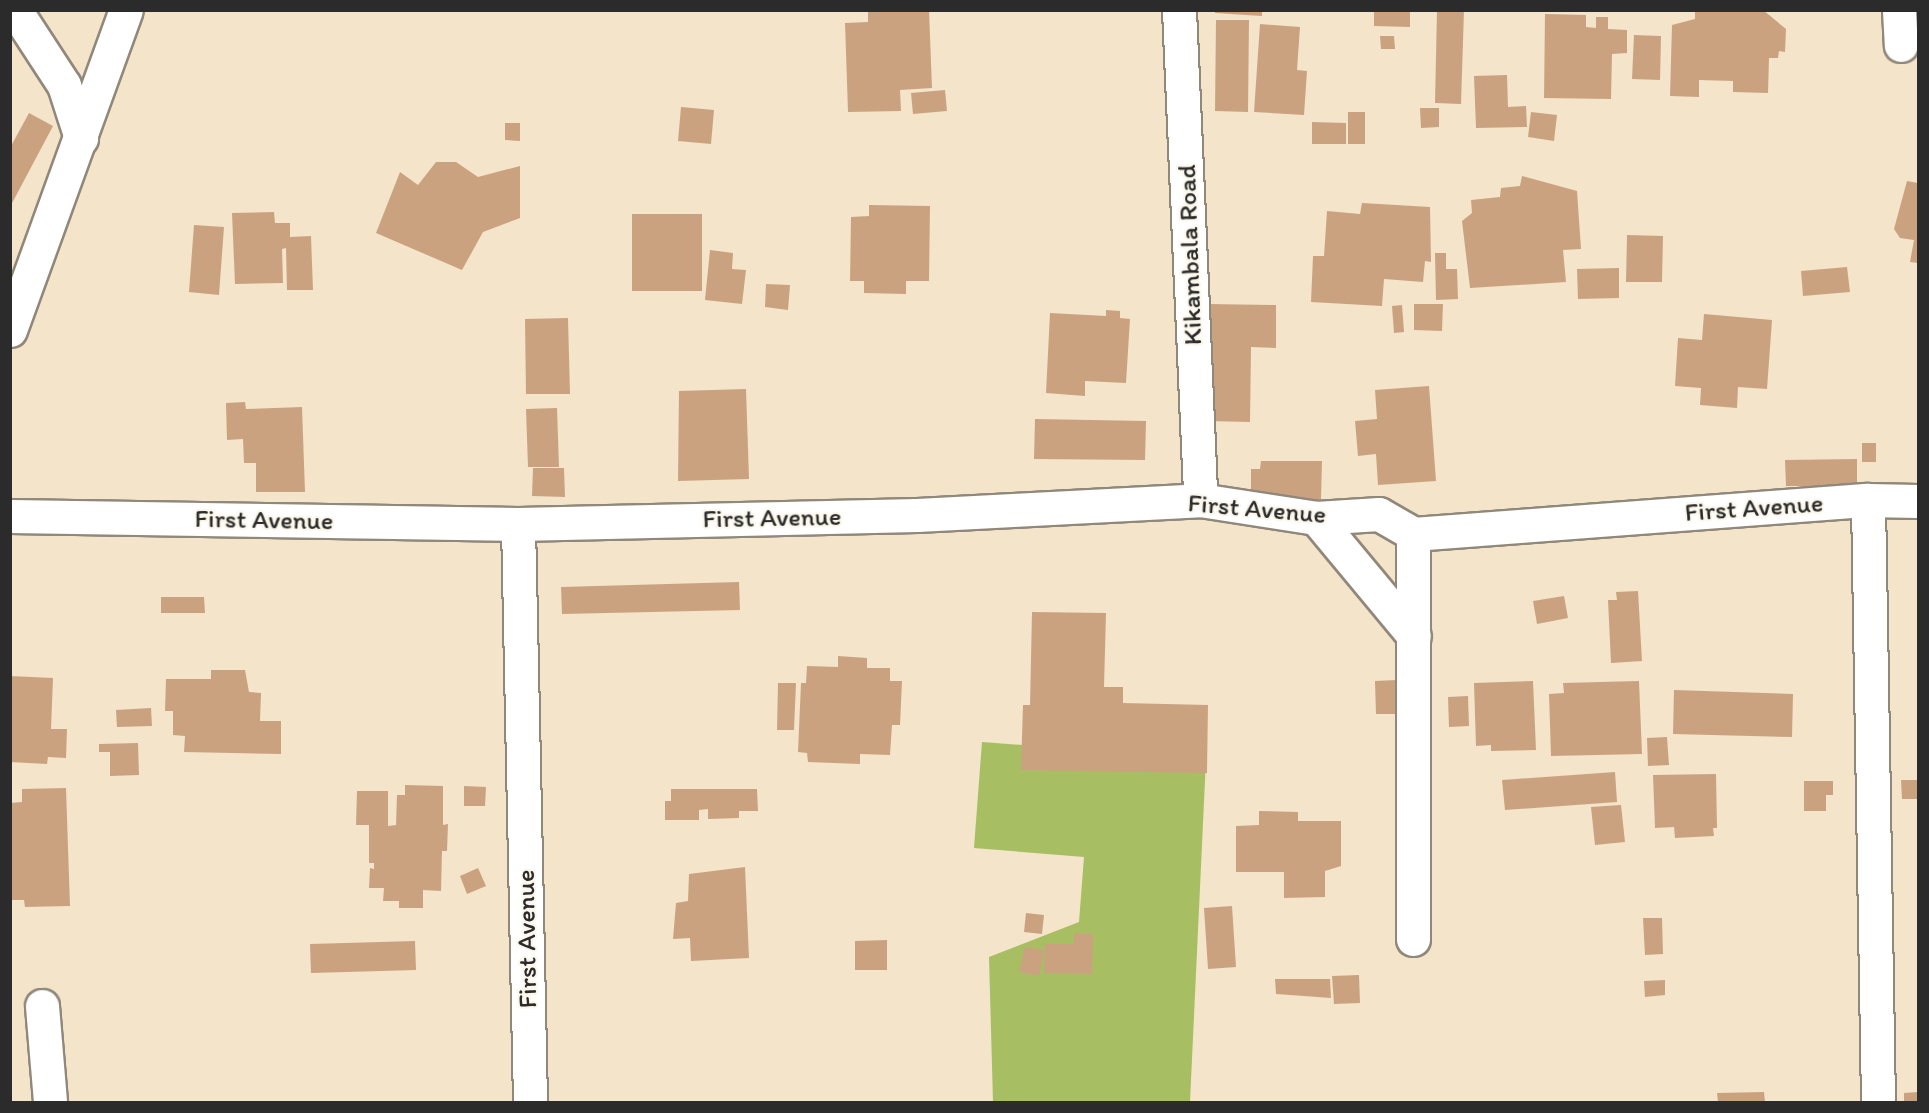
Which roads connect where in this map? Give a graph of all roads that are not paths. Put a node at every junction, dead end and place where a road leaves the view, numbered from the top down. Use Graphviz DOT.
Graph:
graph roads {
  1 [pos="11,10"];
  2 [pos="126,10"];
  3 [pos="1179,10"];
  4 [pos="1899,10"];
  5 [pos="1901,45"];
  6 [pos="81,138"];
  7 [pos="10,330"];
  8 [pos="1200,500"];
  9 [pos="1868,500"];
  10 [pos="1918,501"];
  11 [pos="10,516"];
  12 [pos="1316,518"];
  13 [pos="518,524"];
  14 [pos="1413,534"];
  15 [pos="1414,636"];
  16 [pos="1413,939"];
  17 [pos="42,1006"];
  18 [pos="50,1102"];
  19 [pos="530,1102"];
  20 [pos="1878,1102"];
  1 -- 6 [label="street"];
  2 -- 6 [label="street"];
  3 -- 8 [label="street, Kikambala Road"];
  4 -- 5 [label="street"];
  6 -- 7 [label="street"];
  8 -- 12 [label="street, First Avenue"];
  8 -- 13 [label="street, First Avenue"];
  9 -- 10 [label="street, First Avenue"];
  9 -- 14 [label="street, First Avenue"];
  9 -- 20 [label="street"];
  11 -- 13 [label="street, First Avenue"];
  12 -- 14 [label="street, First Avenue"];
  12 -- 15 [label="street"];
  13 -- 19 [label="street, First Avenue"];
  14 -- 15 [label="street"];
  15 -- 16 [label="street"];
  17 -- 18 [label="street"];
}
